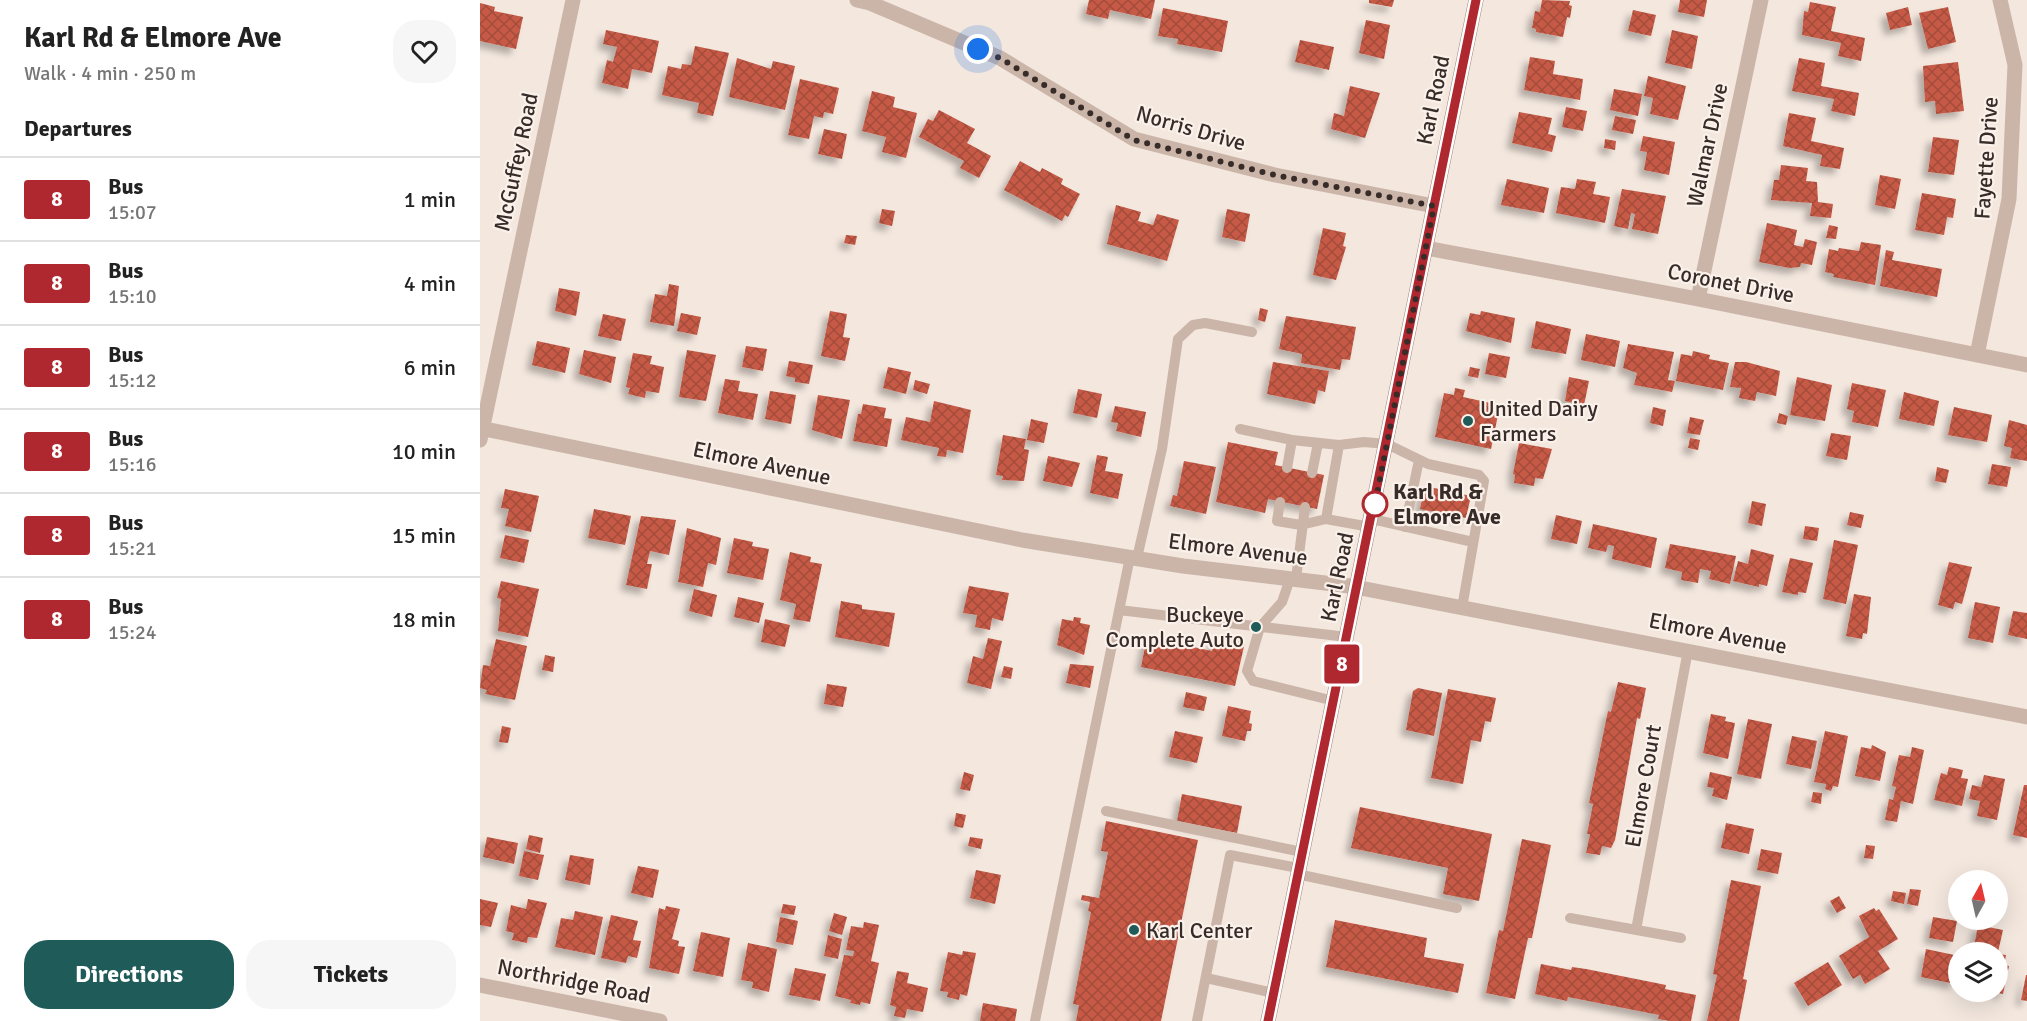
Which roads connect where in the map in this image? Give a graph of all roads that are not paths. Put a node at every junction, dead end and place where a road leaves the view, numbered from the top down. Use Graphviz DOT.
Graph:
graph roads {
  1 [pos="573,0"];
  2 [pos="857,0"];
  3 [pos="1476,0"];
  4 [pos="1761,0"];
  5 [pos="2000,0"];
  6 [pos="1434,206"];
  7 [pos="1426,248"];
  8 [pos="1698,299"];
  9 [pos="1252,332"];
  10 [pos="1977,355"];
  11 [pos="2027,365"];
  12 [pos="1240,429"];
  13 [pos="481,432"];
  14 [pos="1292,440"];
  15 [pos="1318,443"];
  16 [pos="1387,444"];
  17 [pos="1339,445"];
  18 [pos="1419,460"];
  19 [pos="1287,468"];
  20 [pos="1312,473"];
  21 [pos="1280,502"];
  22 [pos="1305,507"];
  23 [pos="1326,519"];
  24 [pos="1371,523"];
  25 [pos="1301,525"];
  26 [pos="1405,527"];
  27 [pos="1473,542"];
  28 [pos="1134,558"];
  29 [pos="1293,579"];
  30 [pos="1358,588"];
  31 [pos="1462,608"];
  32 [pos="1119,610"];
  33 [pos="1260,627"];
  34 [pos="1347,638"];
  35 [pos="1688,650"];
  36 [pos="1334,701"];
  37 [pos="2027,717"];
  38 [pos="1106,811"];
  39 [pos="1302,852"];
  40 [pos="1298,871"];
  41 [pos="1457,908"];
  42 [pos="1570,918"];
  43 [pos="1636,930"];
  44 [pos="1681,938"];
  45 [pos="1206,978"];
  46 [pos="480,985"];
  47 [pos="1274,993"];
  48 [pos="660,1021"];
  49 [pos="1035,1021"];
  50 [pos="1197,1021"];
  51 [pos="1268,1021"];
  1 -- 13 [label="street, McGuffey Road"];
  2 -- 6 [label="street, Norris Drive"];
  3 -- 6 [label="main road, Karl Road"];
  4 -- 8 [label="street, Walmar Drive"];
  5 -- 10 [label="street, Fayette Drive"];
  6 -- 7 [label="main road, Karl Road"];
  7 -- 8 [label="street, Coronet Drive"];
  7 -- 16 [label="main road, Karl Road"];
  8 -- 10 [label="street, Coronet Drive"];
  9 -- 28 [label="lane"];
  10 -- 11 [label="street, Coronet Drive"];
  12 -- 14 [label="lane"];
  13 -- 28 [label="street, Elmore Avenue"];
  14 -- 15 [label="lane"];
  14 -- 19 [label="lane"];
  15 -- 17 [label="lane"];
  15 -- 20 [label="lane"];
  16 -- 17 [label="lane"];
  16 -- 18 [label="lane"];
  16 -- 24 [label="main road, Karl Road"];
  17 -- 23 [label="lane"];
  18 -- 26 [label="lane"];
  18 -- 27 [label="lane"];
  21 -- 25 [label="lane"];
  22 -- 25 [label="lane"];
  23 -- 24 [label="lane"];
  23 -- 25 [label="lane"];
  24 -- 26 [label="lane"];
  24 -- 30 [label="main road, Karl Road"];
  25 -- 29 [label="lane"];
  26 -- 27 [label="lane"];
  27 -- 31 [label="lane"];
  28 -- 29 [label="street, Elmore Avenue"];
  28 -- 32 [label="lane"];
  29 -- 30 [label="street, Elmore Avenue"];
  29 -- 33 [label="lane"];
  30 -- 31 [label="street, Elmore Avenue"];
  30 -- 34 [label="main road, Karl Road"];
  31 -- 35 [label="street, Elmore Avenue"];
  32 -- 33 [label="lane"];
  32 -- 49 [label="lane"];
  33 -- 34 [label="lane"];
  33 -- 36 [label="lane"];
  34 -- 36 [label="main road, Karl Road"];
  35 -- 37 [label="street, Elmore Avenue"];
  35 -- 43 [label="lane, Elmore Court"];
  36 -- 39 [label="main road, Karl Road"];
  38 -- 39 [label="lane"];
  39 -- 40 [label="main road, Karl Road"];
  40 -- 41 [label="lane"];
  40 -- 45 [label="lane"];
  40 -- 47 [label="main road, Karl Road"];
  42 -- 43 [label="lane"];
  43 -- 44 [label="lane"];
  45 -- 47 [label="lane"];
  45 -- 50 [label="lane"];
  46 -- 48 [label="street, Northridge Road"];
  47 -- 51 [label="main road, Karl Road"];
}
